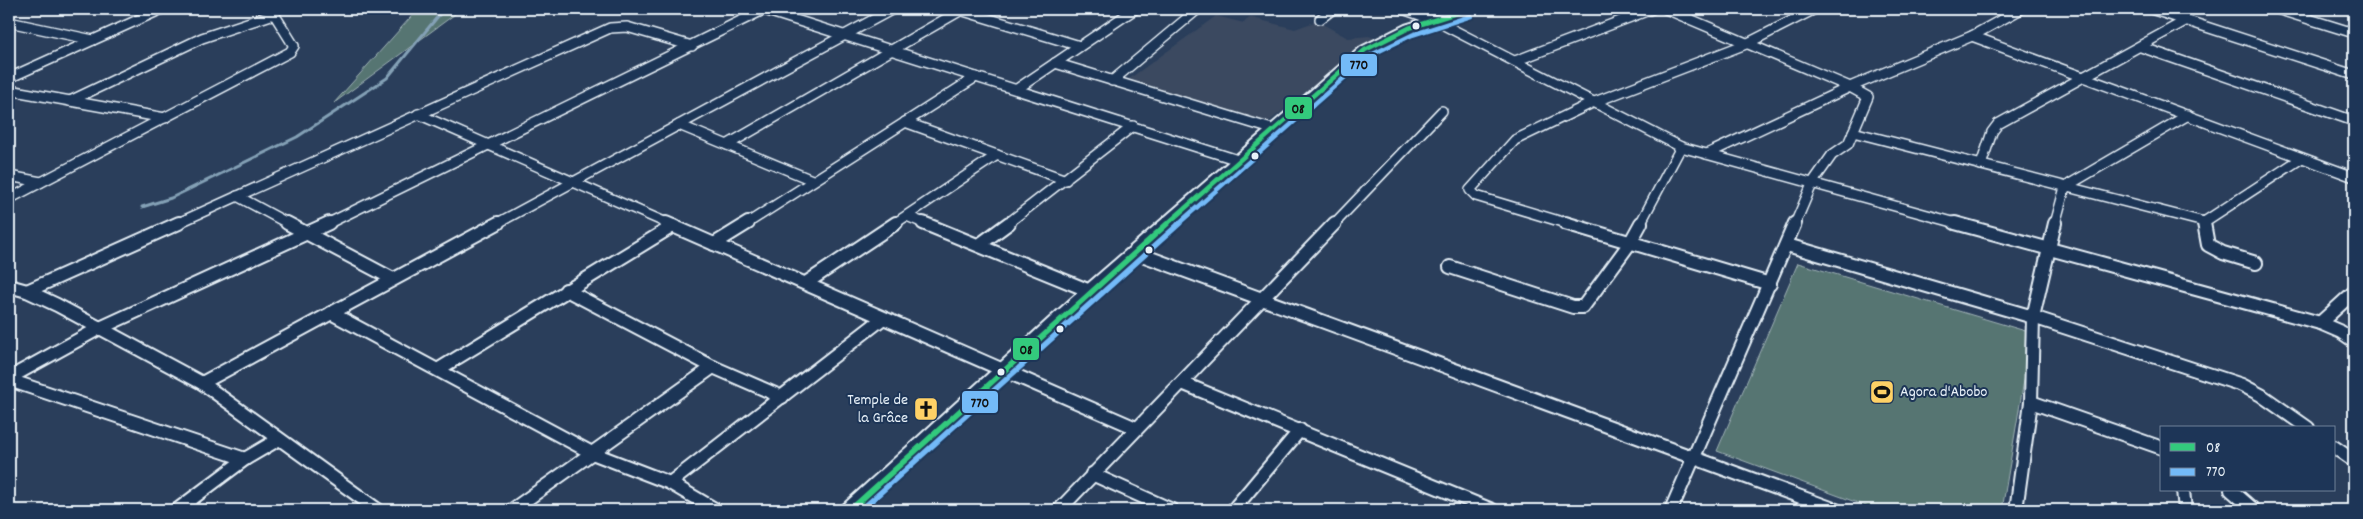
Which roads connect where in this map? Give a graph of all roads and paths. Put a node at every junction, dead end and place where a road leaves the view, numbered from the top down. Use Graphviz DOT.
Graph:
graph roads {
  1 [pos="162,9"];
  2 [pos="763,9"];
  3 [pos="893,9"];
  4 [pos="1135,9"];
  5 [pos="1198,9"];
  6 [pos="1333,9"];
  7 [pos="1403,9"];
  8 [pos="1469,9"];
  9 [pos="1652,9"];
  10 [pos="1666,9"];
  11 [pos="1790,9"];
  12 [pos="1815,9"];
  13 [pos="2003,9"];
  14 [pos="2151,9"];
  15 [pos="2277,9"];
  16 [pos="962,10"];
  17 [pos="2018,10"];
  18 [pos="272,11"];
  19 [pos="1803,14"];
  20 [pos="1320,19"];
  21 [pos="1434,20"];
  22 [pos="2187,20"];
  23 [pos="9,22"];
  24 [pos="2353,31"];
  25 [pos="845,35"];
  26 [pos="1972,36"];
  27 [pos="93,40"];
  28 [pos="1746,44"];
  29 [pos="692,46"];
  30 [pos="1080,46"];
  31 [pos="2141,47"];
  32 [pos="893,50"];
  33 [pos="1515,62"];
  34 [pos="1055,63"];
  35 [pos="2354,75"];
  36 [pos="976,77"];
  37 [pos="2087,77"];
  38 [pos="9,78"];
  39 [pos="1112,80"];
  40 [pos="1850,87"];
  41 [pos="1017,89"];
  42 [pos="9,90"];
  43 [pos="70,101"];
  44 [pos="1592,103"];
  45 [pos="1442,111"];
  46 [pos="418,114"];
  47 [pos="2188,115"];
  48 [pos="165,118"];
  49 [pos="2353,120"];
  50 [pos="905,122"];
  51 [pos="679,125"];
  52 [pos="1133,126"];
  53 [pos="1275,130"];
  54 [pos="1854,132"];
  55 [pos="728,145"];
  56 [pos="489,146"];
  57 [pos="1681,147"];
  58 [pos="1707,154"];
  59 [pos="997,155"];
  60 [pos="2302,158"];
  61 [pos="1241,161"];
  62 [pos="1981,165"];
  63 [pos="9,176"];
  64 [pos="2354,177"];
  65 [pos="812,180"];
  66 [pos="1066,180"];
  67 [pos="41,182"];
  68 [pos="575,182"];
  69 [pos="1813,182"];
  70 [pos="2066,187"];
  71 [pos="236,196"];
  72 [pos="9,199"];
  73 [pos="907,216"];
  74 [pos="2204,222"];
  75 [pos="673,226"];
  76 [pos="306,234"];
  77 [pos="1630,243"];
  78 [pos="714,244"];
  79 [pos="979,245"];
  80 [pos="1787,245"];
  81 [pos="2048,247"];
  82 [pos="1134,252"];
  83 [pos="2256,263"];
  84 [pos="1450,267"];
  85 [pos="393,279"];
  86 [pos="806,284"];
  87 [pos="1770,284"];
  88 [pos="9,286"];
  89 [pos="566,290"];
  90 [pos="27,291"];
  91 [pos="1090,291"];
  92 [pos="2354,292"];
  93 [pos="1264,298"];
  94 [pos="331,313"];
  95 [pos="2033,317"];
  96 [pos="882,319"];
  97 [pos="2320,323"];
  98 [pos="98,329"];
  99 [pos="2354,341"];
  100 [pos="713,367"];
  101 [pos="438,369"];
  102 [pos="1002,371"];
  103 [pos="9,379"];
  104 [pos="202,383"];
  105 [pos="1182,383"];
  106 [pos="782,397"];
  107 [pos="2031,402"];
  108 [pos="2305,426"];
  109 [pos="1136,428"];
  110 [pos="1300,430"];
  111 [pos="279,439"];
  112 [pos="2160,447"];
  113 [pos="2336,448"];
  114 [pos="592,453"];
  115 [pos="1693,456"];
  116 [pos="245,459"];
  117 [pos="2354,461"];
  118 [pos="1092,474"];
  119 [pos="670,483"];
  120 [pos="2183,492"];
  121 [pos="2233,492"];
  122 [pos="177,510"];
  123 [pos="378,510"];
  124 [pos="512,510"];
  125 [pos="716,510"];
  126 [pos="850,510"];
  127 [pos="1059,510"];
  128 [pos="1172,510"];
  129 [pos="1233,510"];
  130 [pos="1492,510"];
  131 [pos="1671,510"];
  132 [pos="1836,510"];
  133 [pos="2016,510"];
  134 [pos="2185,510"];
  135 [pos="2254,510"];
  1 -- 27 [label="street"];
  2 -- 25 [label="street"];
  2 -- 29 [label="street"];
  3 -- 25 [label="street"];
  4 -- 30 [label="street"];
  5 -- 39 [label="street"];
  6 -- 20 [label="street"];
  7 -- 21 [label="street"];
  8 -- 21 [label="street"];
  9 -- 33 [label="street"];
  10 -- 28 [label="street"];
  11 -- 19 [label="street"];
  12 -- 19 [label="street"];
  13 -- 17 [label="street"];
  14 -- 22 [label="street"];
  15 -- 24 [label="street"];
  16 -- 30 [label="street"];
  16 -- 32 [label="street"];
  17 -- 26 [label="street"];
  18 -- 43 [label="street"];
  18 -- 48 [label="street"];
  19 -- 28 [label="street"];
  21 -- 33 [label="street"];
  21 -- 53 [label="street"];
  22 -- 31 [label="street"];
  22 -- 35 [label="street"];
  23 -- 27 [label="street"];
  25 -- 32 [label="street"];
  25 -- 51 [label="street"];
  26 -- 37 [label="street"];
  26 -- 40 [label="street"];
  27 -- 38 [label="street"];
  28 -- 40 [label="street"];
  28 -- 44 [label="street"];
  29 -- 46 [label="street"];
  29 -- 56 [label="street"];
  30 -- 34 [label="street"];
  31 -- 37 [label="street"];
  31 -- 49 [label="street"];
  32 -- 36 [label="street"];
  32 -- 55 [label="street"];
  33 -- 44 [label="street"];
  34 -- 39 [label="street"];
  34 -- 41 [label="street"];
  36 -- 41 [label="street"];
  36 -- 50 [label="street"];
  37 -- 47 [label="street"];
  37 -- 62 [label="street"];
  39 -- 53 [label="street"];
  40 -- 54 [label="street"];
  40 -- 58 [label="street"];
  41 -- 52 [label="street"];
  42 -- 43 [label="street"];
  43 -- 48 [label="street"];
  44 -- 57 [label="street"];
  44 -- 77 [label="street"];
  45 -- 93 [label="street"];
  46 -- 56 [label="street"];
  46 -- 71 [label="street"];
  47 -- 60 [label="street"];
  47 -- 70 [label="street"];
  48 -- 67 [label="street"];
  50 -- 59 [label="street"];
  50 -- 65 [label="street"];
  51 -- 55 [label="street"];
  51 -- 68 [label="street"];
  52 -- 61 [label="street"];
  52 -- 66 [label="street"];
  53 -- 61 [label="street"];
  54 -- 62 [label="street"];
  54 -- 69 [label="street"];
  55 -- 65 [label="street"];
  56 -- 68 [label="street"];
  56 -- 76 [label="street"];
  57 -- 58 [label="street"];
  57 -- 77 [label="street"];
  58 -- 69 [label="street"];
  59 -- 66 [label="street"];
  59 -- 73 [label="street"];
  60 -- 64 [label="street"];
  60 -- 74 [label="street"];
  61 -- 82 [label="street"];
  62 -- 70 [label="street"];
  63 -- 67 [label="street"];
  65 -- 78 [label="street"];
  66 -- 79 [label="street"];
  67 -- 72 [label="street"];
  68 -- 75 [label="street"];
  68 -- 85 [label="street"];
  69 -- 80 [label="street"];
  69 -- 81 [label="street"];
  70 -- 74 [label="street"];
  70 -- 81 [label="street"];
  71 -- 76 [label="street"];
  71 -- 90 [label="street"];
  73 -- 79 [label="street"];
  73 -- 86 [label="street"];
  74 -- 83 [label="street"];
  75 -- 78 [label="street"];
  75 -- 89 [label="street"];
  76 -- 85 [label="street"];
  76 -- 98 [label="street"];
  77 -- 84 [label="street"];
  77 -- 87 [label="street"];
  78 -- 86 [label="street"];
  79 -- 91 [label="street"];
  80 -- 87 [label="street"];
  80 -- 95 [label="street"];
  81 -- 95 [label="street"];
  81 -- 97 [label="street"];
  82 -- 91 [label="street"];
  82 -- 93 [label="street"];
  85 -- 94 [label="street"];
  86 -- 96 [label="street"];
  87 -- 115 [label="street"];
  88 -- 90 [label="street"];
  89 -- 100 [label="street"];
  89 -- 101 [label="street"];
  90 -- 98 [label="street"];
  91 -- 102 [label="street"];
  92 -- 97 [label="street"];
  93 -- 105 [label="street"];
  93 -- 115 [label="street"];
  94 -- 101 [label="street"];
  94 -- 104 [label="street"];
  95 -- 107 [label="street"];
  95 -- 108 [label="street"];
  96 -- 102 [label="street"];
  96 -- 106 [label="street"];
  97 -- 99 [label="street"];
  98 -- 103 [label="street"];
  98 -- 104 [label="street"];
  100 -- 106 [label="street"];
  100 -- 114 [label="street"];
  101 -- 114 [label="street"];
  102 -- 109 [label="street"];
  102 -- 126 [label="street"];
  103 -- 116 [label="street"];
  104 -- 111 [label="street"];
  105 -- 109 [label="street"];
  105 -- 110 [label="street"];
  106 -- 119 [label="street"];
  107 -- 112 [label="street"];
  107 -- 133 [label="street"];
  109 -- 118 [label="street"];
  110 -- 129 [label="street"];
  110 -- 130 [label="street"];
  111 -- 116 [label="street"];
  111 -- 123 [label="street"];
  113 -- 117 [label="street"];
  114 -- 119 [label="street"];
  114 -- 124 [label="street"];
  115 -- 131 [label="street"];
  115 -- 132 [label="street"];
  116 -- 122 [label="street"];
  118 -- 127 [label="street"];
  118 -- 128 [label="street"];
  119 -- 125 [label="street"];
  120 -- 134 [label="street"];
  121 -- 135 [label="street"];
}
